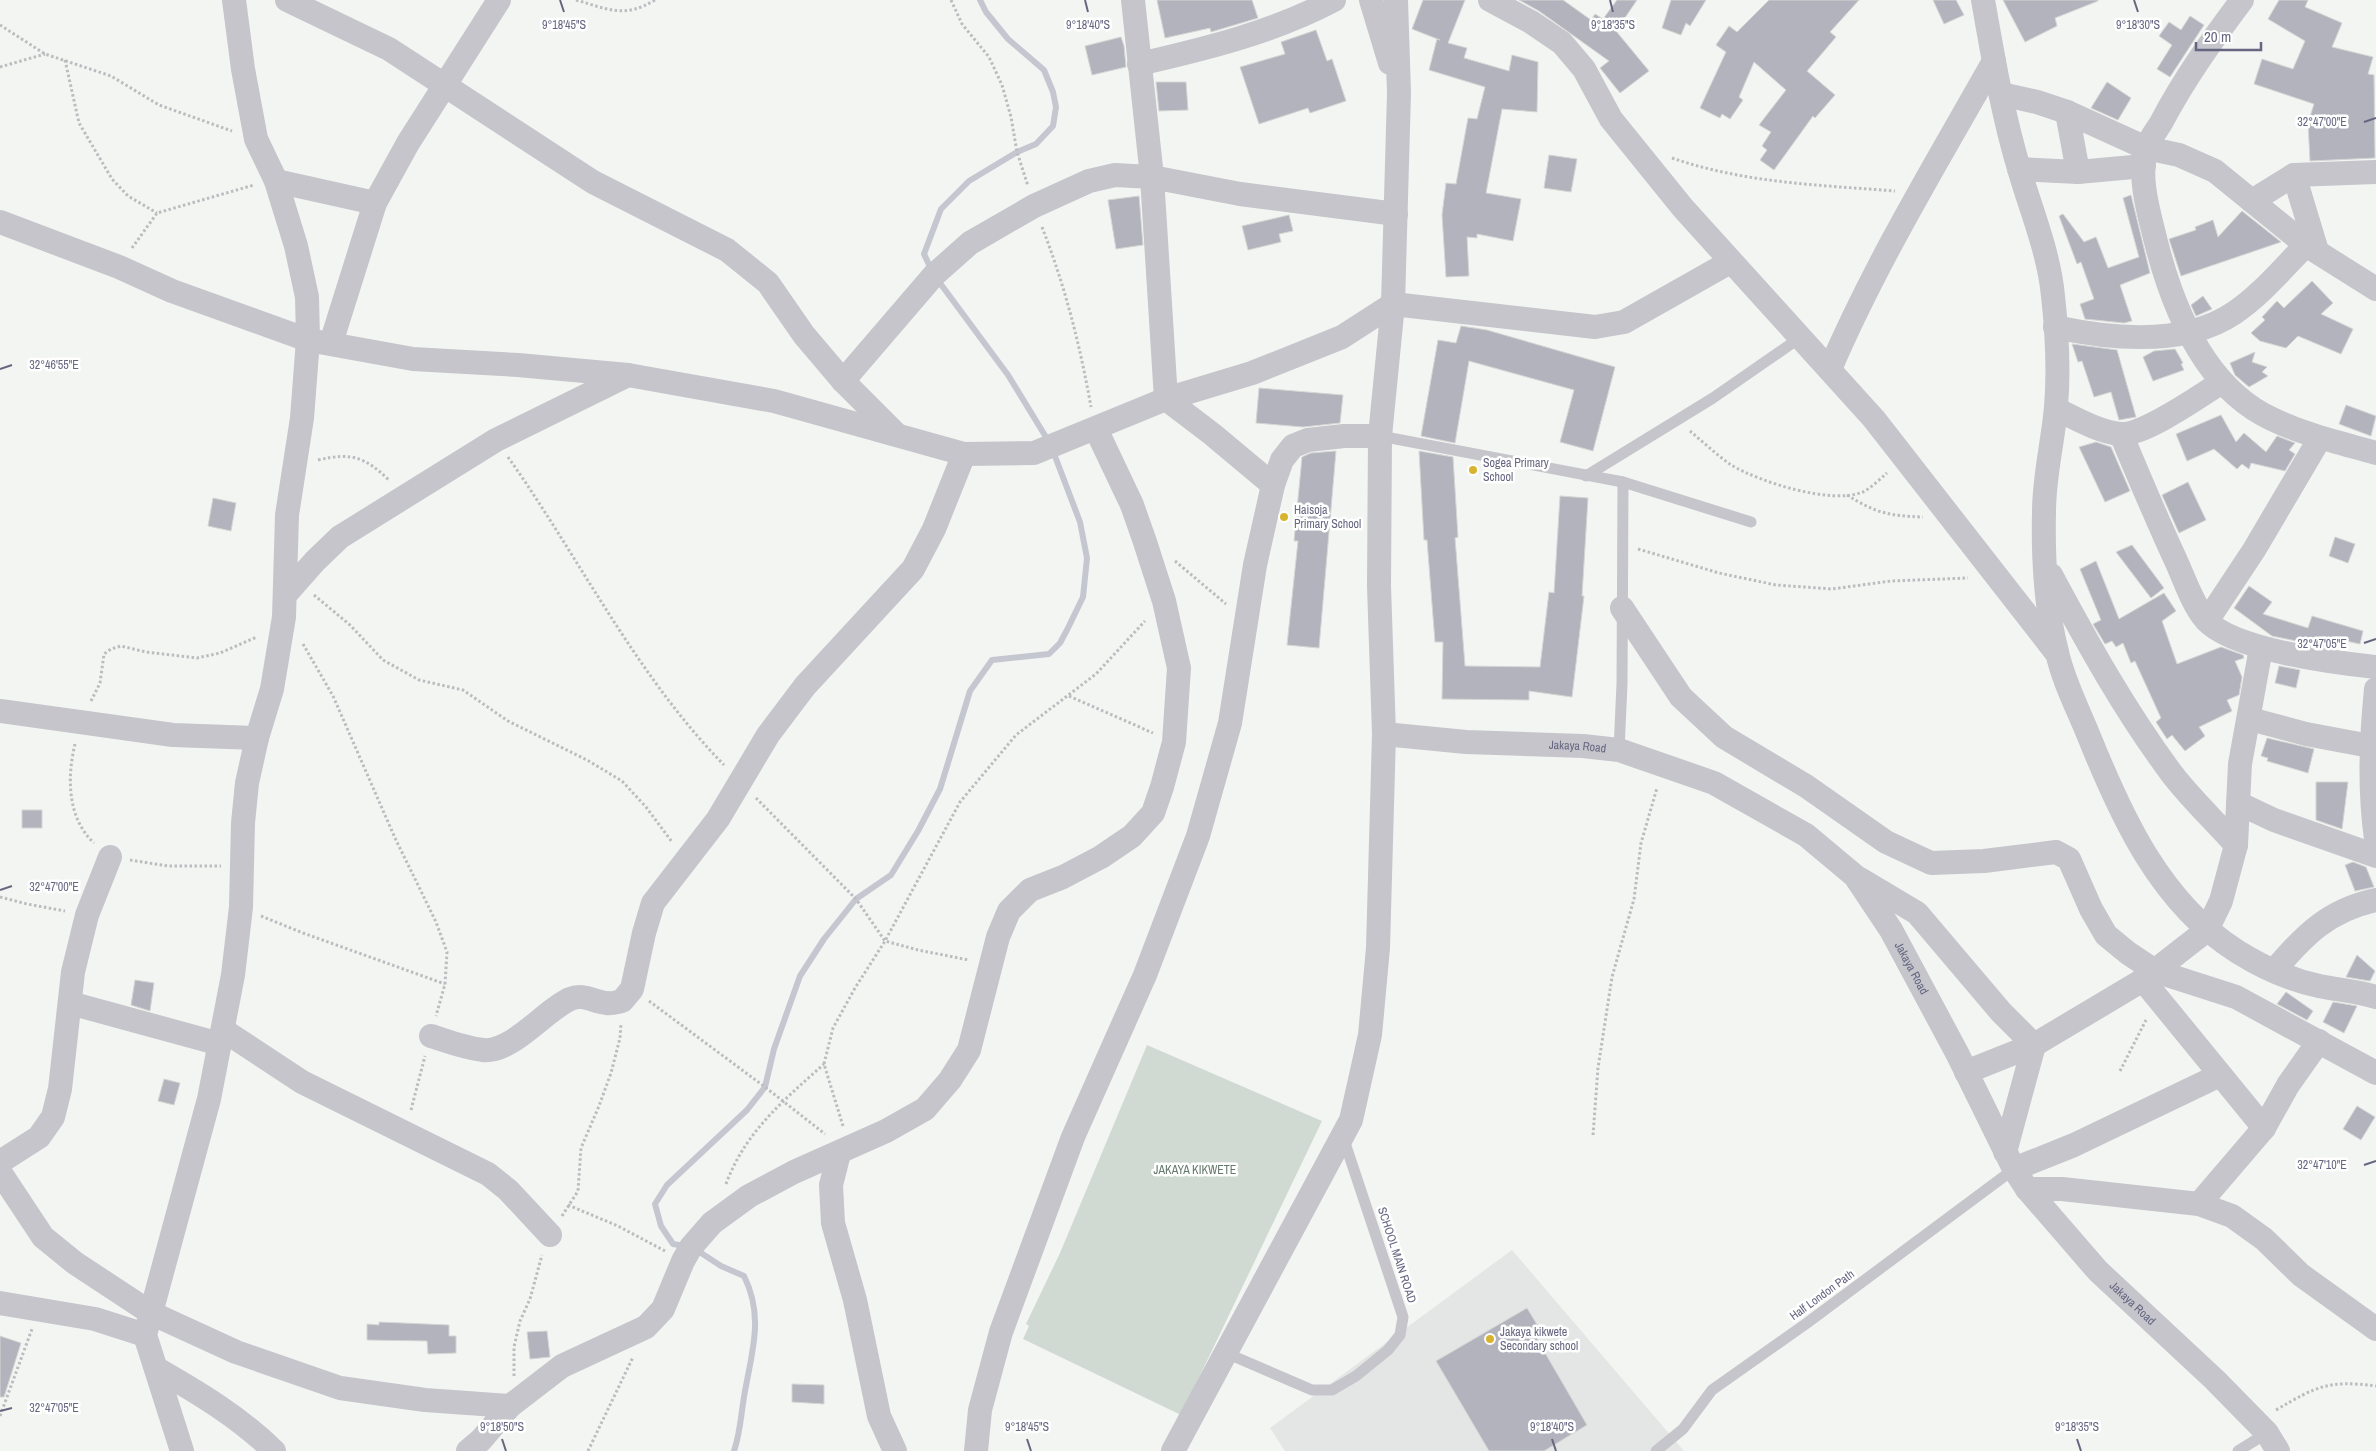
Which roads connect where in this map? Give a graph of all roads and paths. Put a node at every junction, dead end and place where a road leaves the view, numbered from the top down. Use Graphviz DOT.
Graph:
graph roads {
  1 [pos="234,0"];
  2 [pos="287,0"];
  3 [pos="499,0"];
  4 [pos="576,0"];
  5 [pos="654,0"];
  6 [pos="952,0"];
  7 [pos="1133,0"];
  8 [pos="1334,0"];
  9 [pos="1370,0"];
  10 [pos="1396,0"];
  11 [pos="1490,0"];
  12 [pos="1983,0"];
  13 [pos="2242,0"];
  14 [pos="0,25"];
  15 [pos="45,54"];
  16 [pos="65,60"];
  17 [pos="1994,60"];
  18 [pos="1139,64"];
  19 [pos="0,67"];
  20 [pos="445,84"];
  21 [pos="1399,92"];
  22 [pos="2000,94"];
  23 [pos="2067,112"];
  24 [pos="256,139"];
  25 [pos="1664,155"];
  26 [pos="2145,157"];
  27 [pos="2019,170"];
  28 [pos="2078,172"];
  29 [pos="2376,172"];
  30 [pos="2294,175"];
  31 [pos="1152,177"];
  32 [pos="276,181"];
  33 [pos="1920,192"];
  34 [pos="2252,201"];
  35 [pos="375,203"];
  36 [pos="1034,206"];
  37 [pos="157,213"];
  38 [pos="1396,214"];
  39 [pos="0,222"];
  40 [pos="2311,248"];
  41 [pos="1730,262"];
  42 [pos="119,267"];
  43 [pos="2376,289"];
  44 [pos="1393,304"];
  45 [pos="2055,327"];
  46 [pos="2190,333"];
  47 [pos="1801,337"];
  48 [pos="320,342"];
  49 [pos="1830,369"];
  50 [pos="628,375"];
  51 [pos="844,381"];
  52 [pos="2222,382"];
  53 [pos="1166,400"];
  54 [pos="2056,409"];
  55 [pos="1676,419"];
  56 [pos="1096,429"];
  57 [pos="896,434"];
  58 [pos="2121,434"];
  59 [pos="1380,436"];
  60 [pos="2320,438"];
  61 [pos="496,440"];
  62 [pos="2376,453"];
  63 [pos="964,454"];
  64 [pos="1903,455"];
  65 [pos="295,462"];
  66 [pos="1586,476"];
  67 [pos="1623,482"];
  68 [pos="1273,485"];
  69 [pos="1846,495"];
  70 [pos="407,496"];
  71 [pos="1949,515"];
  72 [pos="1751,522"];
  73 [pos="1145,542"];
  74 [pos="1622,544"];
  75 [pos="2046,567"];
  76 [pos="1996,576"];
  77 [pos="289,597"];
  78 [pos="1164,601"];
  79 [pos="1622,608"];
  80 [pos="2207,621"];
  81 [pos="1246,622"];
  82 [pos="2261,648"];
  83 [pos="2057,653"];
  84 [pos="2376,667"];
  85 [pos="2376,689"];
  86 [pos="1069,696"];
  87 [pos="0,711"];
  88 [pos="2250,719"];
  89 [pos="81,723"];
  90 [pos="1384,734"];
  91 [pos="257,738"];
  92 [pos="1174,742"];
  93 [pos="2370,746"];
  94 [pos="1619,750"];
  95 [pos="1664,765"];
  96 [pos="740,781"];
  97 [pos="2238,803"];
  98 [pos="2376,839"];
  99 [pos="2236,845"];
  100 [pos="2376,856"];
  101 [pos="110,857"];
  102 [pos="686,860"];
  103 [pos="243,866"];
  104 [pos="1856,876"];
  105 [pos="0,897"];
  106 [pos="2376,900"];
  107 [pos="241,907"];
  108 [pos="87,915"];
  109 [pos="2207,930"];
  110 [pos="885,940"];
  111 [pos="992,963"];
  112 [pos="2274,970"];
  113 [pos="2151,983"];
  114 [pos="445,984"];
  115 [pos="627,995"];
  116 [pos="2376,997"];
  117 [pos="70,1003"];
  118 [pos="431,1036"];
  119 [pos="222,1037"];
  120 [pos="2319,1041"];
  121 [pos="2034,1045"];
  122 [pos="824,1064"];
  123 [pos="2120,1071"];
  124 [pos="1966,1072"];
  125 [pos="2376,1073"];
  126 [pos="2220,1075"];
  127 [pos="783,1101"];
  128 [pos="2264,1128"];
  129 [pos="1593,1134"];
  130 [pos="1343,1135"];
  131 [pos="406,1136"];
  132 [pos="845,1150"];
  133 [pos="2010,1160"];
  134 [pos="0,1162"];
  135 [pos="0,1172"];
  136 [pos="2027,1189"];
  137 [pos="2199,1204"];
  138 [pos="568,1205"];
  139 [pos="712,1224"];
  140 [pos="550,1235"];
  141 [pos="683,1261"];
  142 [pos="0,1303"];
  143 [pos="39,1310"];
  144 [pos="148,1324"];
  145 [pos="646,1327"];
  146 [pos="2376,1329"];
  147 [pos="1226,1353"];
  148 [pos="157,1369"];
  149 [pos="2376,1386"];
  150 [pos="513,1403"];
  151 [pos="0,1416"];
  152 [pos="2267,1435"];
  153 [pos="182,1451"];
  154 [pos="274,1451"];
  155 [pos="468,1451"];
  156 [pos="588,1451"];
  157 [pos="895,1451"];
  158 [pos="976,1451"];
  159 [pos="1173,1451"];
  160 [pos="1656,1451"];
  161 [pos="2238,1451"];
  1 -- 24 [label="street"];
  2 -- 20 [label="street"];
  3 -- 20 [label="street"];
  4 -- 5 [label="path"];
  6 -- 36 [label="path"];
  7 -- 18 [label="street"];
  8 -- 18 [label="street"];
  9 -- 21 [label="street"];
  10 -- 21 [label="street"];
  11 -- 41 [label="street"];
  12 -- 17 [label="street"];
  13 -- 26 [label="street"];
  14 -- 15 [label="path"];
  15 -- 16 [label="path"];
  15 -- 19 [label="path"];
  16 -- 24 [label="path"];
  16 -- 37 [label="path"];
  17 -- 22 [label="street"];
  17 -- 33 [label="street"];
  18 -- 31 [label="street"];
  20 -- 35 [label="street"];
  20 -- 51 [label="street"];
  21 -- 38 [label="street"];
  22 -- 23 [label="street"];
  22 -- 27 [label="street"];
  23 -- 26 [label="street"];
  23 -- 28 [label="street"];
  24 -- 32 [label="street"];
  25 -- 33 [label="path"];
  26 -- 28 [label="street"];
  26 -- 34 [label="street"];
  26 -- 46 [label="street"];
  27 -- 28 [label="street"];
  27 -- 45 [label="street"];
  29 -- 30 [label="street"];
  30 -- 34 [label="street"];
  30 -- 40 [label="street"];
  31 -- 36 [label="street"];
  31 -- 38 [label="street"];
  31 -- 53 [label="street"];
  32 -- 35 [label="street"];
  32 -- 37 [label="path"];
  32 -- 48 [label="street"];
  33 -- 49 [label="street"];
  34 -- 40 [label="street"];
  35 -- 48 [label="street"];
  36 -- 51 [label="street"];
  36 -- 56 [label="path"];
  37 -- 42 [label="path"];
  38 -- 44 [label="street"];
  39 -- 42 [label="street"];
  40 -- 43 [label="street"];
  40 -- 46 [label="street"];
  41 -- 44 [label="street"];
  41 -- 47 [label="street"];
  42 -- 48 [label="street"];
  44 -- 53 [label="street"];
  44 -- 59 [label="street"];
  45 -- 46 [label="street"];
  45 -- 54 [label="street"];
  46 -- 52 [label="street"];
  47 -- 49 [label="street"];
  47 -- 55 [label="lane"];
  48 -- 50 [label="street"];
  48 -- 65 [label="street"];
  49 -- 64 [label="street"];
  50 -- 57 [label="street"];
  50 -- 61 [label="street"];
  51 -- 57 [label="street"];
  52 -- 58 [label="street"];
  52 -- 60 [label="street"];
  53 -- 56 [label="street"];
  53 -- 68 [label="street"];
  54 -- 58 [label="street"];
  54 -- 75 [label="street"];
  55 -- 66 [label="lane"];
  55 -- 69 [label="path"];
  56 -- 63 [label="street"];
  56 -- 73 [label="street"];
  57 -- 63 [label="street"];
  58 -- 80 [label="street"];
  59 -- 66 [label="lane"];
  59 -- 68 [label="street"];
  59 -- 90 [label="street"];
  60 -- 62 [label="street"];
  60 -- 80 [label="street"];
  61 -- 70 [label="street"];
  61 -- 96 [label="path"];
  63 -- 96 [label="street"];
  64 -- 69 [label="path"];
  64 -- 71 [label="street"];
  65 -- 70 [label="path"];
  65 -- 77 [label="street"];
  66 -- 67 [label="lane"];
  67 -- 72 [label="lane"];
  67 -- 74 [label="lane"];
  68 -- 81 [label="street"];
  69 -- 71 [label="path"];
  70 -- 77 [label="street"];
  71 -- 76 [label="street"];
  73 -- 78 [label="street"];
  73 -- 81 [label="path"];
  74 -- 76 [label="path"];
  74 -- 79 [label="lane"];
  75 -- 83 [label="street"];
  75 -- 99 [label="street"];
  76 -- 83 [label="street"];
  77 -- 89 [label="path"];
  77 -- 91 [label="street"];
  77 -- 102 [label="path"];
  77 -- 114 [label="path"];
  78 -- 86 [label="path"];
  78 -- 92 [label="street"];
  79 -- 94 [label="lane"];
  79 -- 113 [label="street"];
  80 -- 82 [label="street"];
  81 -- 158 [label="street"];
  82 -- 84 [label="street"];
  82 -- 88 [label="street"];
  83 -- 109 [label="street"];
  85 -- 93 [label="street"];
  86 -- 92 [label="path"];
  86 -- 110 [label="path"];
  87 -- 89 [label="street"];
  88 -- 93 [label="street"];
  88 -- 97 [label="street"];
  89 -- 91 [label="street"];
  89 -- 101 [label="path"];
  90 -- 94 [label="street, Jakaya Road"];
  90 -- 130 [label="street"];
  91 -- 103 [label="street"];
  92 -- 111 [label="street"];
  93 -- 98 [label="street"];
  94 -- 95 [label="street, Jakaya Road"];
  95 -- 104 [label="street, Jakaya Road"];
  95 -- 129 [label="path"];
  96 -- 102 [label="street"];
  96 -- 110 [label="path"];
  97 -- 99 [label="street"];
  97 -- 100 [label="street"];
  99 -- 109 [label="street"];
  101 -- 103 [label="path"];
  101 -- 108 [label="street"];
  102 -- 115 [label="street"];
  103 -- 107 [label="street"];
  104 -- 121 [label="street"];
  104 -- 124 [label="street, Jakaya Road"];
  105 -- 108 [label="path"];
  106 -- 112 [label="street"];
  107 -- 114 [label="path"];
  107 -- 119 [label="street"];
  108 -- 117 [label="street"];
  109 -- 112 [label="street"];
  109 -- 113 [label="street"];
  110 -- 111 [label="path"];
  110 -- 122 [label="path"];
  111 -- 132 [label="street"];
  112 -- 116 [label="street"];
  113 -- 120 [label="street"];
  113 -- 121 [label="street"];
  113 -- 123 [label="path"];
  113 -- 126 [label="street"];
  114 -- 118 [label="path"];
  115 -- 118 [label="street"];
  115 -- 127 [label="path"];
  115 -- 138 [label="path"];
  117 -- 119 [label="street"];
  117 -- 134 [label="street"];
  118 -- 131 [label="path"];
  119 -- 131 [label="street"];
  119 -- 144 [label="street"];
  120 -- 125 [label="street"];
  120 -- 128 [label="street"];
  121 -- 124 [label="street"];
  121 -- 133 [label="street"];
  122 -- 127 [label="path"];
  122 -- 132 [label="path"];
  124 -- 133 [label="street, Jakaya Road"];
  126 -- 128 [label="street"];
  126 -- 133 [label="street"];
  127 -- 132 [label="path"];
  127 -- 139 [label="path"];
  128 -- 137 [label="street"];
  130 -- 147 [label="street"];
  130 -- 147 [label="lane, SCHOOL MAIN ROAD"];
  131 -- 140 [label="street"];
  132 -- 139 [label="street"];
  132 -- 157 [label="street"];
  133 -- 136 [label="street, Jakaya Road"];
  133 -- 160 [label="lane, Half London Path"];
  135 -- 144 [label="street"];
  136 -- 137 [label="street"];
  136 -- 152 [label="street, Jakaya Road"];
  137 -- 146 [label="street"];
  138 -- 140 [label="path"];
  138 -- 141 [label="path"];
  139 -- 141 [label="street"];
  140 -- 150 [label="path"];
  141 -- 145 [label="street"];
  142 -- 143 [label="street"];
  143 -- 144 [label="street"];
  143 -- 151 [label="path"];
  144 -- 148 [label="street"];
  144 -- 150 [label="street"];
  145 -- 150 [label="street"];
  145 -- 156 [label="path"];
  147 -- 159 [label="street"];
  148 -- 153 [label="street"];
  148 -- 154 [label="street"];
  149 -- 152 [label="path"];
  150 -- 155 [label="street"];
  152 -- 161 [label="lane"];
}
